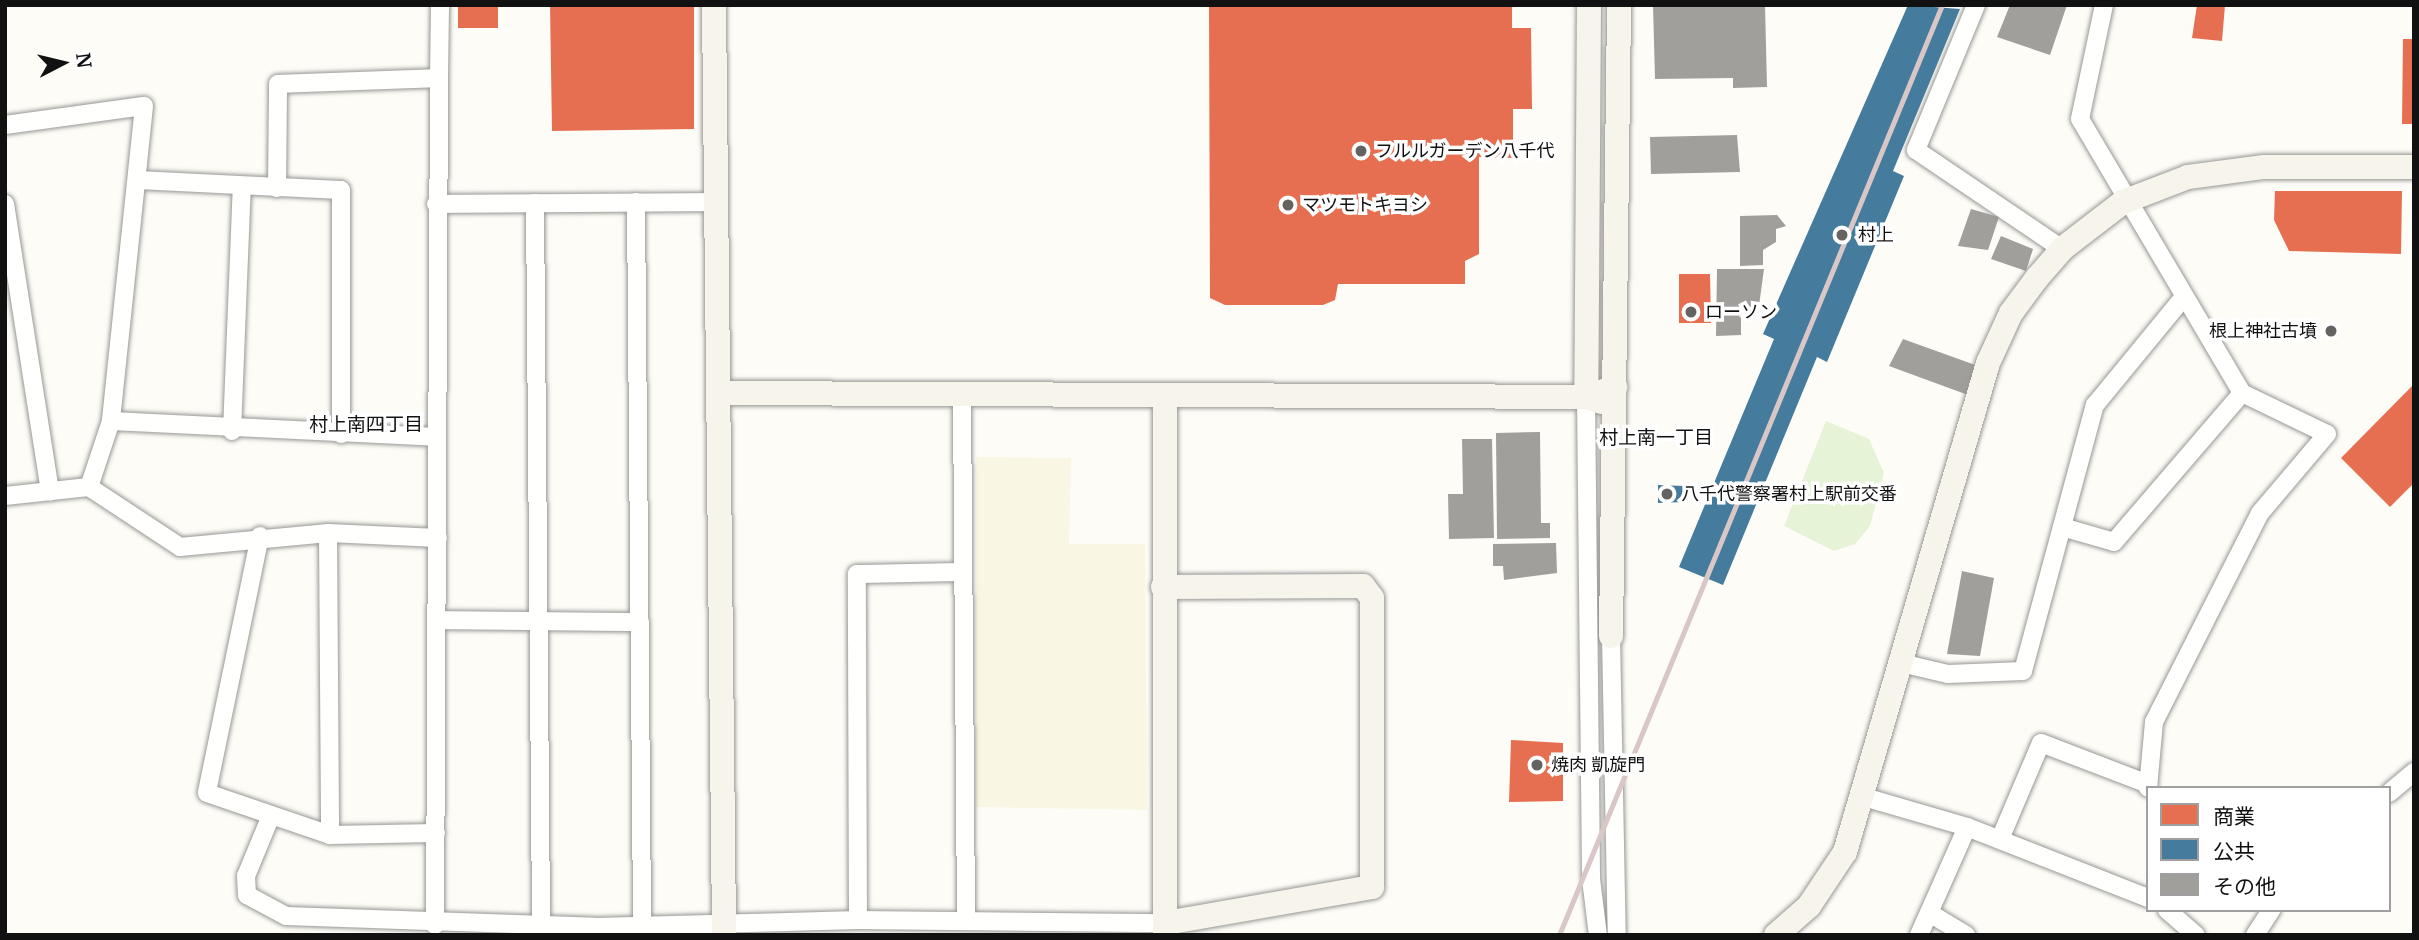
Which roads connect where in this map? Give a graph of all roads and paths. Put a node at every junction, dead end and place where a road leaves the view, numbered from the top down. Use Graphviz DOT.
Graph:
graph roads {
  1 [pos="440,5"];
  2 [pos="714,5"];
  3 [pos="1588,5"];
  4 [pos="1619,5"];
  5 [pos="1976,5"];
  6 [pos="2104,5"];
  7 [pos="439,78"];
  8 [pos="5,125"];
  9 [pos="2414,167"];
  10 [pos="137,180"];
  11 [pos="242,187"];
  12 [pos="277,188"];
  13 [pos="636,202"];
  14 [pos="716,202"];
  15 [pos="2123,202"];
  16 [pos="534,203"];
  17 [pos="5,204"];
  18 [pos="436,204"];
  19 [pos="2062,249"];
  20 [pos="2182,299"];
  21 [pos="720,393"];
  22 [pos="2242,393"];
  23 [pos="1615,396"];
  24 [pos="962,397"];
  25 [pos="1165,397"];
  26 [pos="1586,397"];
  27 [pos="111,421"];
  28 [pos="232,431"];
  29 [pos="341,434"];
  30 [pos="437,438"];
  31 [pos="89,487"];
  32 [pos="50,492"];
  33 [pos="5,496"];
  34 [pos="2062,527"];
  35 [pos="328,533"];
  36 [pos="260,537"];
  37 [pos="438,538"];
  38 [pos="963,572"];
  39 [pos="1163,587"];
  40 [pos="439,620"];
  41 [pos="540,621"];
  42 [pos="640,622"];
  43 [pos="1611,636"];
  44 [pos="1901,663"];
  45 [pos="2414,772"];
  46 [pos="2148,786"];
  47 [pos="2391,791"];
  48 [pos="1864,797"];
  49 [pos="270,818"];
  50 [pos="1967,827"];
  51 [pos="436,833"];
  52 [pos="330,835"];
  53 [pos="2000,839"];
  54 [pos="2146,897"];
  55 [pos="2169,912"];
  56 [pos="2270,912"];
  57 [pos="1931,914"];
  58 [pos="858,920"];
  59 [pos="965,920"];
  60 [pos="435,925"];
  61 [pos="642,925"];
  62 [pos="541,926"];
  63 [pos="1166,929"];
  64 [pos="724,930"];
  65 [pos="595,931"];
  66 [pos="1598,935"];
  67 [pos="1617,935"];
  68 [pos="1776,935"];
  69 [pos="1919,935"];
  70 [pos="1966,935"];
  71 [pos="2196,935"];
  72 [pos="2255,935"];
  1 -- 7 [label="street"];
  2 -- 14 [label="street"];
  3 -- 26 [label="street"];
  4 -- 23 [label="street"];
  5 -- 19 [label="street"];
  6 -- 15 [label="street"];
  7 -- 12 [label="street"];
  7 -- 18 [label="street"];
  8 -- 10 [label="street"];
  9 -- 15 [label="street"];
  10 -- 11 [label="street"];
  10 -- 27 [label="street"];
  11 -- 12 [label="street"];
  11 -- 28 [label="street"];
  12 -- 29 [label="street"];
  13 -- 14 [label="street"];
  13 -- 16 [label="street"];
  13 -- 42 [label="street"];
  14 -- 21 [label="street"];
  15 -- 19 [label="street"];
  15 -- 20 [label="street"];
  16 -- 18 [label="street"];
  16 -- 41 [label="street"];
  17 -- 32 [label="street"];
  18 -- 30 [label="street"];
  19 -- 44 [label="street"];
  20 -- 22 [label="street"];
  20 -- 34 [label="street"];
  21 -- 24 [label="street"];
  21 -- 64 [label="street"];
  22 -- 34 [label="street"];
  22 -- 46 [label="street"];
  23 -- 26 [label="street"];
  23 -- 43 [label="street"];
  24 -- 25 [label="street"];
  24 -- 38 [label="street"];
  25 -- 26 [label="street"];
  25 -- 39 [label="street"];
  26 -- 66 [label="street"];
  27 -- 28 [label="street"];
  27 -- 31 [label="street"];
  28 -- 29 [label="street"];
  29 -- 30 [label="street"];
  30 -- 37 [label="street"];
  31 -- 32 [label="street"];
  31 -- 36 [label="street"];
  32 -- 33 [label="street"];
  34 -- 44 [label="street"];
  35 -- 36 [label="street"];
  35 -- 37 [label="street"];
  35 -- 52 [label="street"];
  36 -- 49 [label="street"];
  37 -- 40 [label="street"];
  38 -- 58 [label="street"];
  38 -- 59 [label="street"];
  39 -- 63 [label="street"];
  39 -- 63 [label="street"];
  40 -- 41 [label="street"];
  40 -- 51 [label="street"];
  41 -- 42 [label="street"];
  41 -- 62 [label="street"];
  42 -- 61 [label="street"];
  43 -- 67 [label="street"];
  44 -- 48 [label="street"];
  45 -- 47 [label="street"];
  46 -- 53 [label="street"];
  48 -- 50 [label="street"];
  48 -- 68 [label="street"];
  49 -- 52 [label="street"];
  49 -- 60 [label="street"];
  50 -- 53 [label="street"];
  50 -- 57 [label="street"];
  51 -- 52 [label="street"];
  51 -- 60 [label="street"];
  53 -- 54 [label="street"];
  55 -- 71 [label="street"];
  56 -- 72 [label="street"];
  57 -- 69 [label="street"];
  57 -- 70 [label="street"];
  58 -- 59 [label="street"];
  58 -- 64 [label="street"];
  59 -- 63 [label="street"];
  60 -- 62 [label="street"];
  61 -- 64 [label="street"];
  61 -- 65 [label="street"];
  62 -- 65 [label="street"];
}
